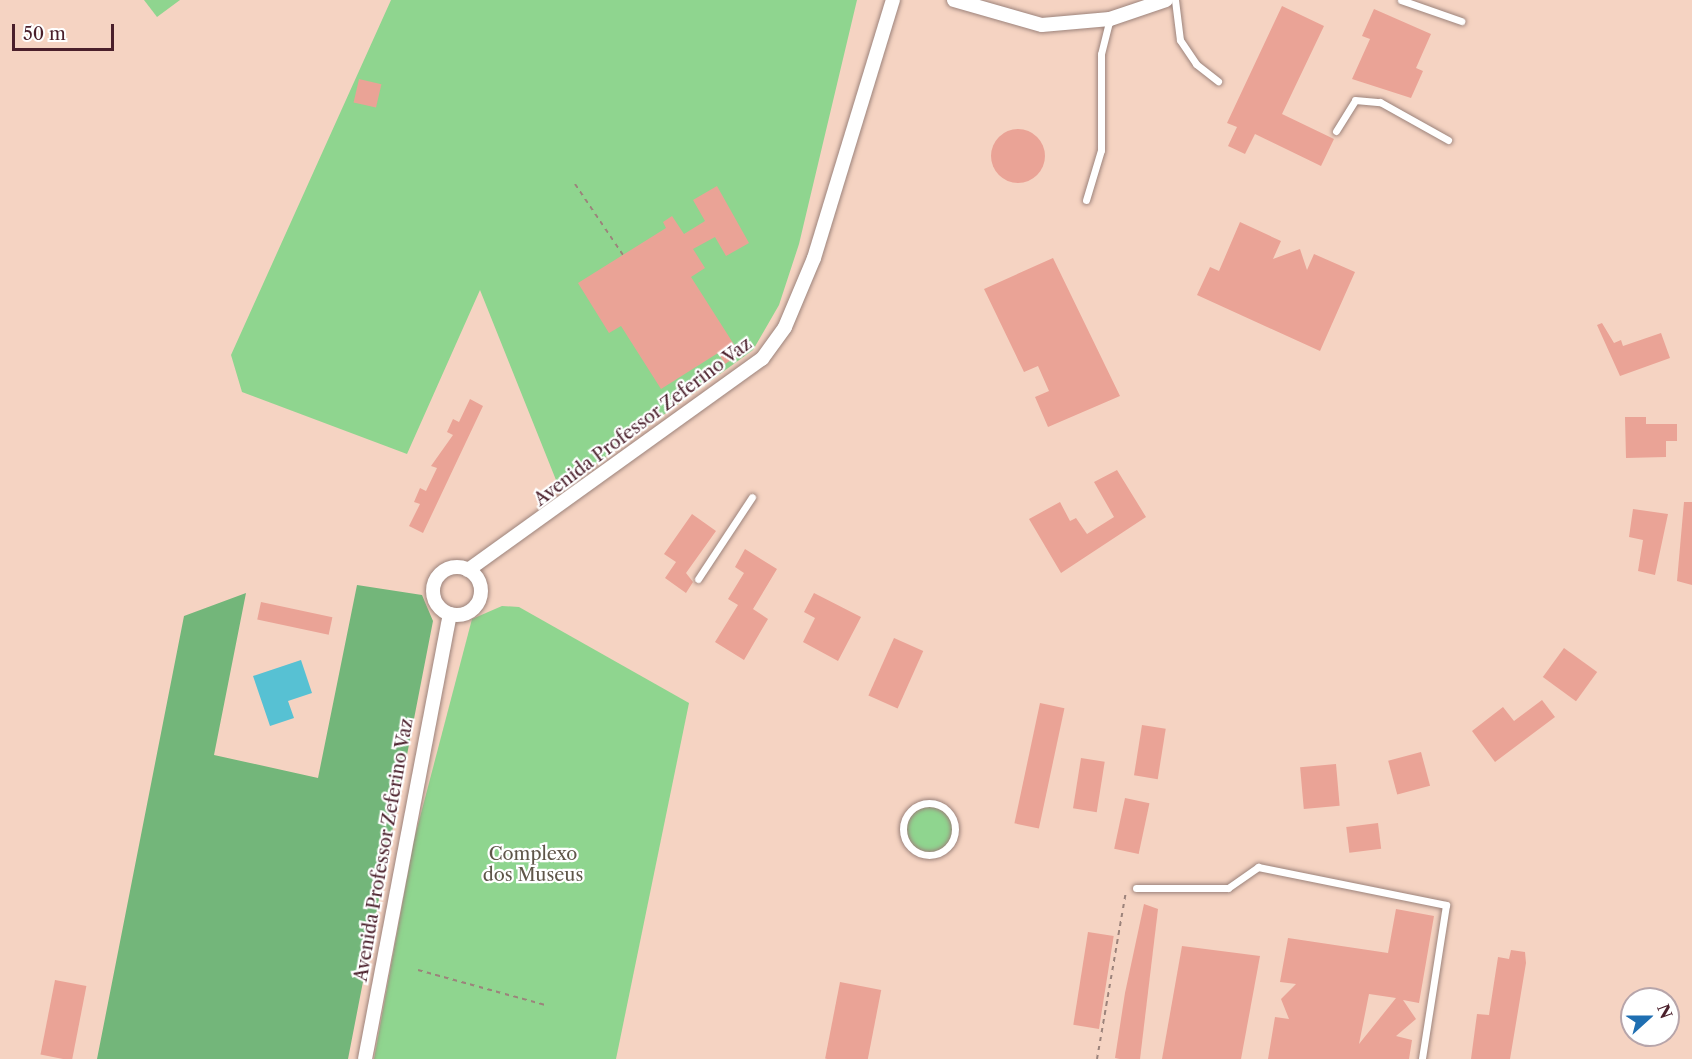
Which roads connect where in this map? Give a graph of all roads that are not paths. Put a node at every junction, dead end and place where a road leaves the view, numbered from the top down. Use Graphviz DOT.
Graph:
graph roads {
  1 [pos="893,0"];
  2 [pos="954,0"];
  3 [pos="1166,0"];
  4 [pos="1175,0"];
  5 [pos="1401,0"];
  6 [pos="1110,19"];
  7 [pos="1461,21"];
  8 [pos="1218,81"];
  9 [pos="1336,131"];
  10 [pos="1448,140"];
  11 [pos="1086,200"];
  12 [pos="752,497"];
  13 [pos="468,570"];
  14 [pos="698,579"];
  15 [pos="450,614"];
  16 [pos="923,855"];
  17 [pos="1136,888"];
  18 [pos="365,1059"];
  19 [pos="1422,1059"];
  1 -- 13 [label="street, Avenida Professor Zeferino Vaz"];
  2 -- 6 [label="street"];
  3 -- 6 [label="street"];
  4 -- 8 [label="lane"];
  5 -- 7 [label="lane"];
  6 -- 11 [label="lane"];
  9 -- 10 [label="lane"];
  12 -- 14 [label="lane"];
  13 -- 15 [label="street"];
  13 -- 15 [label="street"];
  15 -- 18 [label="street, Avenida Professor Zeferino Vaz"];
  16 -- 16 [label="lane"];
  17 -- 19 [label="lane"];
}
